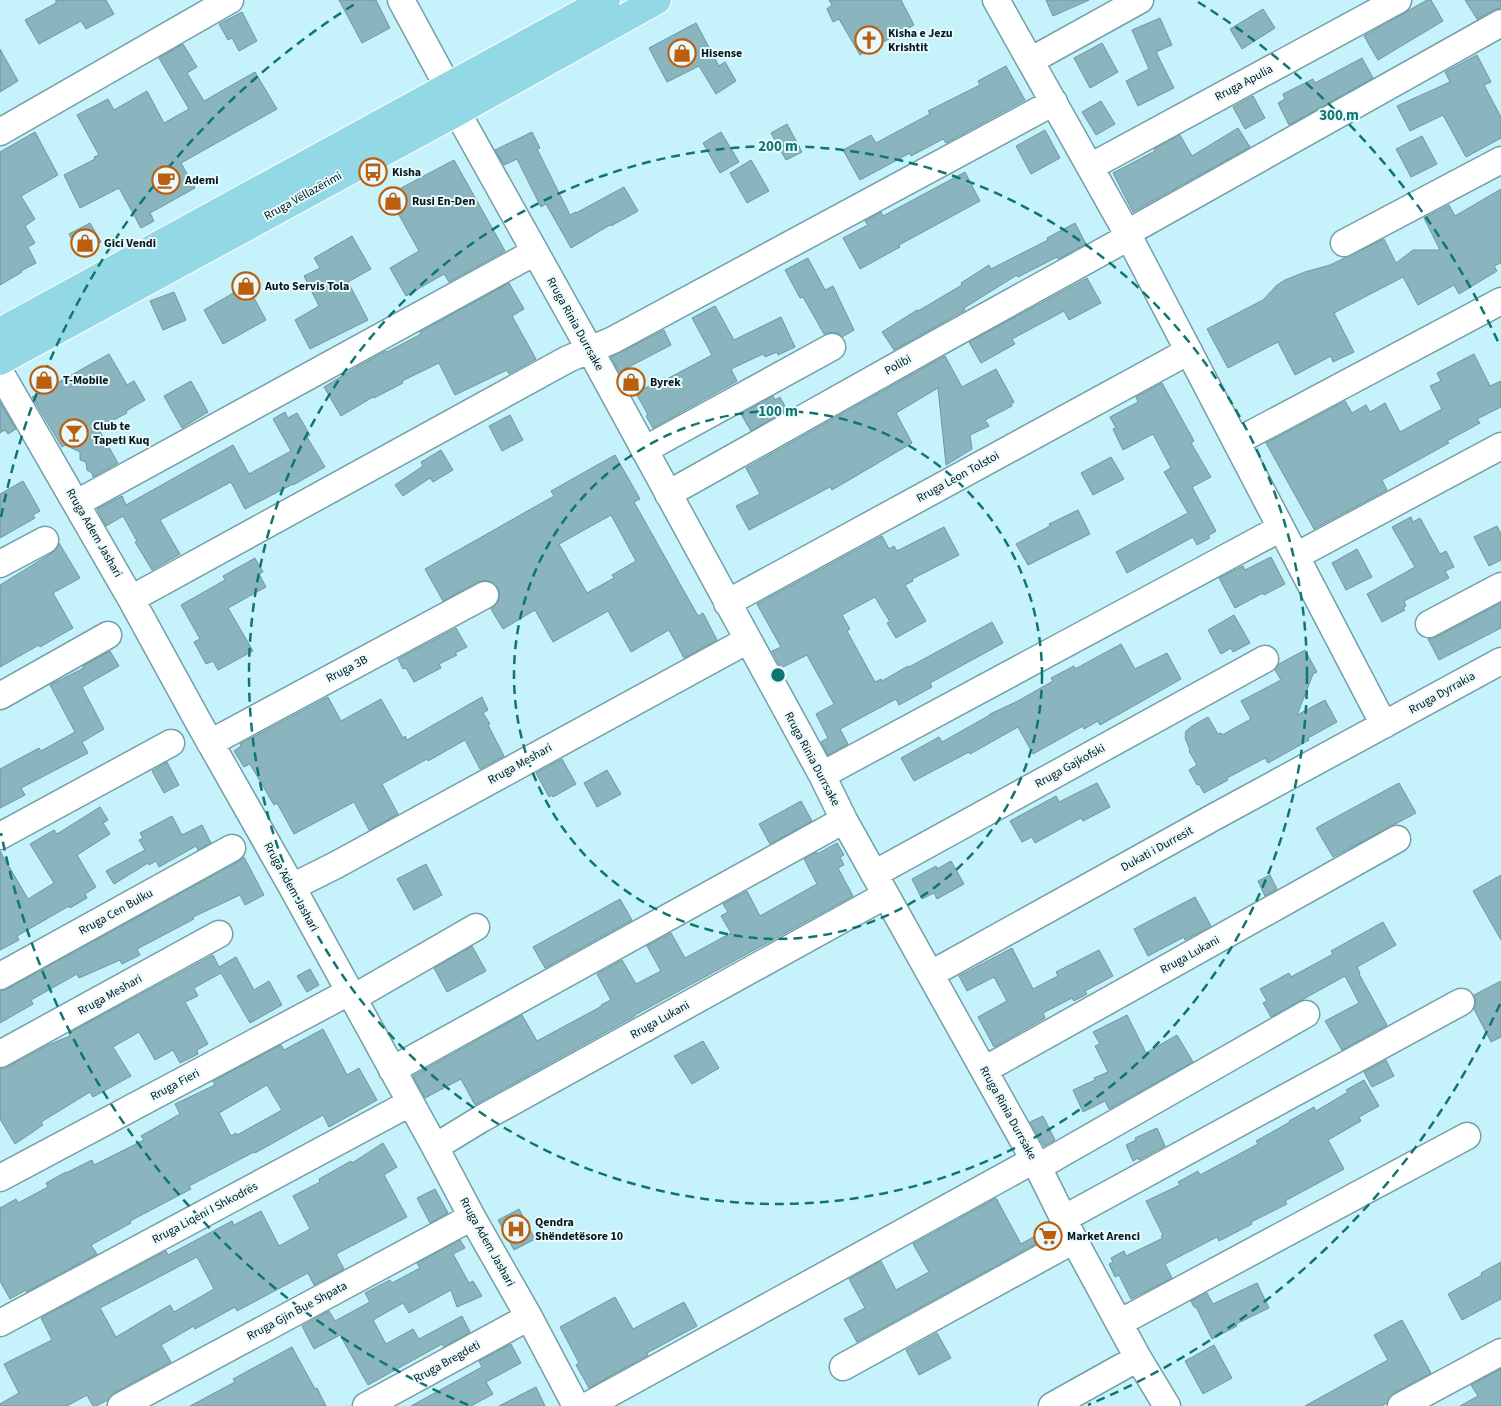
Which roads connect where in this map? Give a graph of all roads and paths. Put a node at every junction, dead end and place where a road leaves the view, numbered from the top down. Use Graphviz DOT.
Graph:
graph roads {
  1 [pos="230,0"];
  2 [pos="401,0"];
  3 [pos="606,0"];
  4 [pos="657,0"];
  5 [pos="996,0"];
  6 [pos="1140,0"];
  7 [pos="1398,0"];
  8 [pos="1501,23"];
  9 [pos="1030,61"];
  10 [pos="448,87"];
  11 [pos="1054,102"];
  12 [pos="457,112"];
  13 [pos="0,132"];
  14 [pos="1501,160"];
  15 [pos="1090,166"];
  16 [pos="1128,235"];
  17 [pos="1344,243"];
  18 [pos="535,252"];
  19 [pos="1501,301"];
  20 [pos="0,332"];
  21 [pos="832,346"];
  22 [pos="590,350"];
  23 [pos="1189,351"];
  24 [pos="0,361"];
  25 [pos="0,372"];
  26 [pos="1236,442"];
  27 [pos="1501,446"];
  28 [pos="644,450"];
  29 [pos="668,494"];
  30 [pos="77,503"];
  31 [pos="1281,528"];
  32 [pos="45,540"];
  33 [pos="1296,556"];
  34 [pos="0,564"];
  35 [pos="1501,586"];
  36 [pos="485,596"];
  37 [pos="131,599"];
  38 [pos="727,602"];
  39 [pos="1429,624"];
  40 [pos="108,635"];
  41 [pos="748,640"];
  42 [pos="1265,659"];
  43 [pos="1501,661"];
  44 [pos="0,696"];
  45 [pos="1384,725"];
  46 [pos="171,743"];
  47 [pos="210,743"];
  48 [pos="822,775"];
  49 [pos="844,820"];
  50 [pos="0,836"];
  51 [pos="1397,839"];
  52 [pos="232,848"];
  53 [pos="880,884"];
  54 [pos="292,887"];
  55 [pos="476,927"];
  56 [pos="219,934"];
  57 [pos="931,974"];
  58 [pos="0,976"];
  59 [pos="351,995"];
  60 [pos="1461,1002"];
  61 [pos="1306,1014"];
  62 [pos="0,1054"];
  63 [pos="392,1070"];
  64 [pos="984,1070"];
  65 [pos="410,1103"];
  66 [pos="1467,1136"];
  67 [pos="435,1147"];
  68 [pos="1036,1164"];
  69 [pos="0,1178"];
  70 [pos="472,1217"];
  71 [pos="1069,1230"];
  72 [pos="529,1318"];
  73 [pos="0,1323"];
  74 [pos="1119,1323"];
  75 [pos="1501,1352"];
  76 [pos="1138,1358"];
  77 [pos="843,1367"];
  78 [pos="122,1406"];
  79 [pos="366,1406"];
  80 [pos="576,1406"];
  81 [pos="588,1406"];
  82 [pos="1052,1406"];
  83 [pos="1166,1406"];
  84 [pos="1401,1406"];
  1 -- 13 [label="street"];
  2 -- 10 [label="street"];
  3 -- 10 [label="main road"];
  4 -- 12 [label="main road, Rruga Vëllazërimi"];
  5 -- 9 [label="street"];
  6 -- 9 [label="street"];
  7 -- 15 [label="street, Rruga Apulia"];
  8 -- 16 [label="street, Polibi"];
  9 -- 11 [label="street"];
  10 -- 20 [label="main road"];
  11 -- 15 [label="street"];
  11 -- 22 [label="street"];
  12 -- 18 [label="street, Rruga Rinia Durrsake"];
  12 -- 24 [label="main road, Rruga Vëllazërimi"];
  14 -- 17 [label="street"];
  15 -- 16 [label="street"];
  16 -- 23 [label="street"];
  16 -- 29 [label="street, Polibi"];
  18 -- 22 [label="street, Rruga Rinia Durrsake"];
  18 -- 30 [label="street"];
  19 -- 26 [label="street"];
  21 -- 28 [label="street"];
  22 -- 28 [label="street, Rruga Rinia Durrsake"];
  22 -- 37 [label="street"];
  23 -- 26 [label="street"];
  23 -- 38 [label="street, Rruga Leon Tolstoi"];
  25 -- 30 [label="street, Rruga Adem Jashari"];
  26 -- 31 [label="street"];
  27 -- 33 [label="street"];
  28 -- 29 [label="street, Rruga Rinia Durrsake"];
  29 -- 38 [label="street, Rruga Rinia Durrsake"];
  30 -- 37 [label="street, Rruga Adem Jashari"];
  31 -- 33 [label="street"];
  31 -- 48 [label="street"];
  32 -- 34 [label="street"];
  33 -- 45 [label="street"];
  35 -- 39 [label="street"];
  36 -- 47 [label="street, Rruga 3B"];
  37 -- 47 [label="street, Rruga Adem Jashari"];
  38 -- 41 [label="street, Rruga Rinia Durrsake"];
  40 -- 44 [label="street"];
  41 -- 48 [label="street, Rruga Rinia Durrsake"];
  41 -- 54 [label="street, Rruga Meshari"];
  42 -- 53 [label="street, Rruga Gajkofski"];
  43 -- 45 [label="street, Rruga Dyrrakia"];
  45 -- 57 [label="street, Dukati i Durresit"];
  46 -- 50 [label="street"];
  47 -- 54 [label="street, Rruga Adem Jashari"];
  48 -- 49 [label="street, Rruga Rinia Durrsake"];
  49 -- 53 [label="street, Rruga Rinia Durrsake"];
  49 -- 63 [label="street"];
  51 -- 64 [label="street, Rruga Lukani"];
  52 -- 58 [label="street, Rruga Cen Bulku"];
  53 -- 57 [label="street, Rruga Rinia Durrsake"];
  53 -- 67 [label="street, Rruga Lukani"];
  54 -- 59 [label="street, Rruga Adem Jashari"];
  55 -- 59 [label="street, Rruga Fieri"];
  56 -- 62 [label="street, Rruga Meshari"];
  57 -- 64 [label="street, Rruga Rinia Durrsake"];
  59 -- 63 [label="street, Rruga Adem Jashari"];
  59 -- 69 [label="street, Rruga Fieri"];
  60 -- 71 [label="street"];
  61 -- 68 [label="street"];
  63 -- 65 [label="street, Rruga Adem Jashari"];
  64 -- 68 [label="street, Rruga Rinia Durrsake"];
  65 -- 67 [label="street, Rruga Adem Jashari"];
  65 -- 73 [label="street, Rruga Liqeni I Shkodrës"];
  66 -- 74 [label="street"];
  67 -- 70 [label="street, Rruga Adem Jashari"];
  68 -- 71 [label="street, Rruga Rinia Durrsake"];
  68 -- 81 [label="street"];
  70 -- 72 [label="street, Rruga Adem Jashari"];
  70 -- 78 [label="street, Rruga Gjin Bue Shpata"];
  71 -- 74 [label="street, Rruga Rinia Durrsake"];
  71 -- 77 [label="street"];
  72 -- 79 [label="street, Rruga Bregdeti"];
  72 -- 80 [label="street, Rruga Adem Jashari"];
  74 -- 76 [label="street, Rruga Rinia Durrsake"];
  75 -- 84 [label="street"];
  76 -- 82 [label="street"];
  76 -- 83 [label="street, Rruga Rinia Durrsake"];
}
